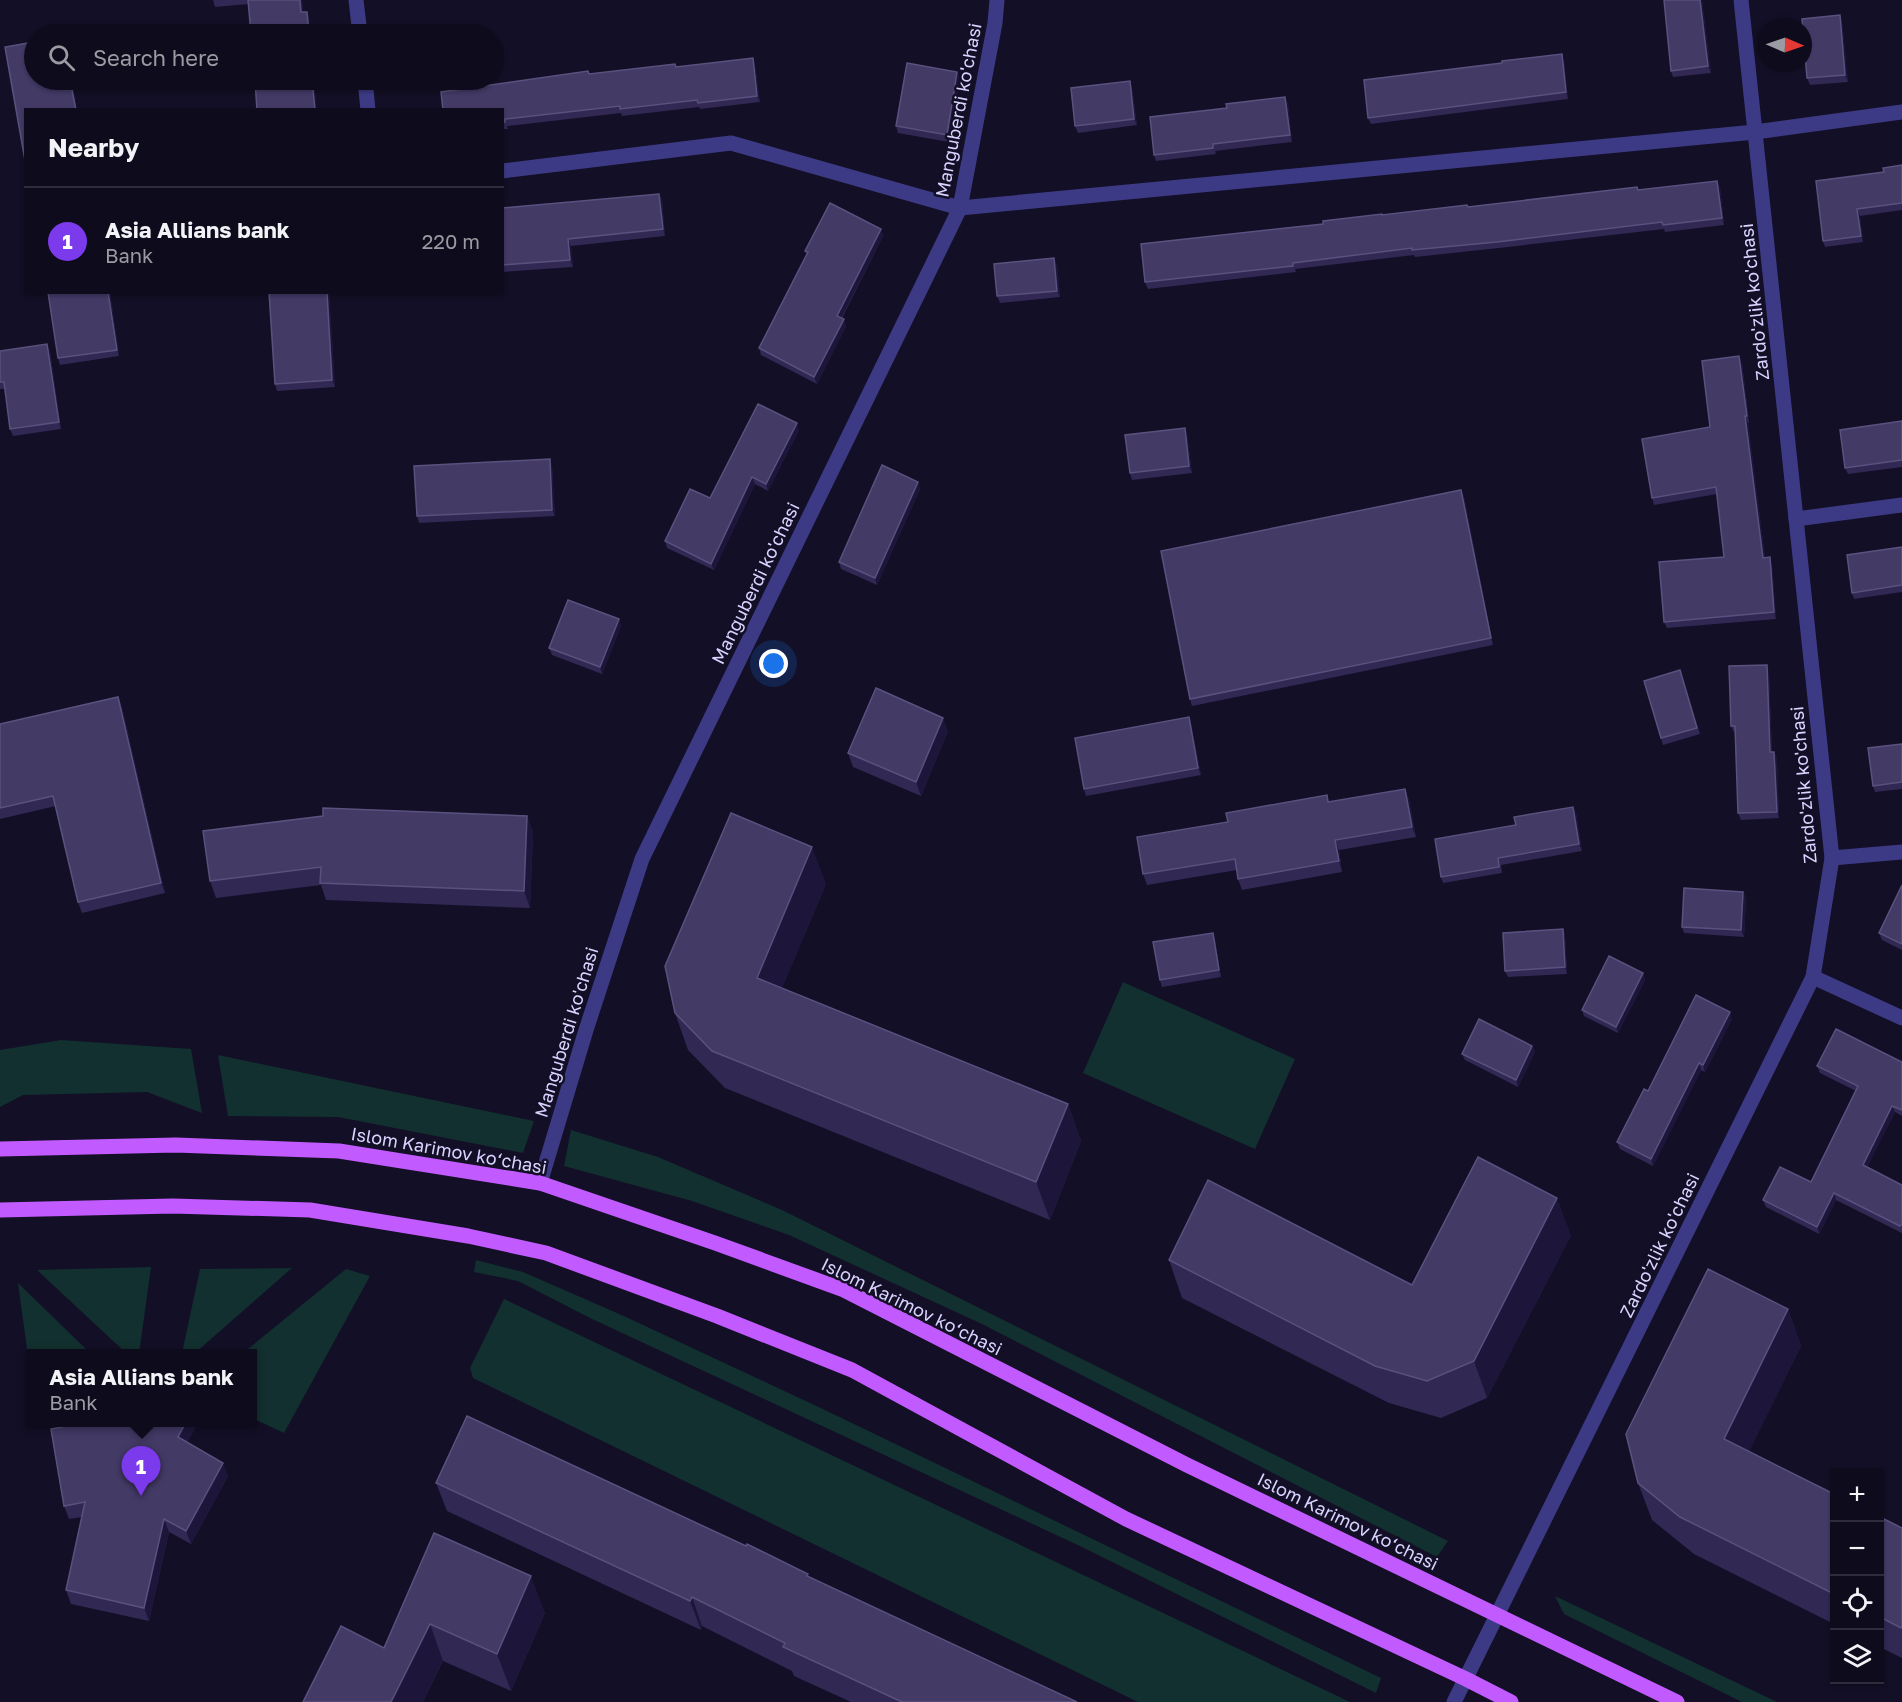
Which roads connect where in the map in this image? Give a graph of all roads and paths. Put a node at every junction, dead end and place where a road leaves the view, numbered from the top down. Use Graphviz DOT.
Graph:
graph roads {
  1 [pos="356,0"];
  2 [pos="997,0"];
  3 [pos="1741,0"];
  4 [pos="359,24"];
  5 [pos="366,90"];
  6 [pos="368,108"];
  7 [pos="1902,112"];
  8 [pos="1755,132"];
  9 [pos="504,171"];
  10 [pos="960,208"];
  11 [pos="1902,505"];
  12 [pos="1796,519"];
  13 [pos="1902,852"];
  14 [pos="1832,858"];
  15 [pos="1813,977"];
  16 [pos="1902,1018"];
  17 [pos="0,1149"];
  18 [pos="540,1184"];
  19 [pos="0,1210"];
  20 [pos="1498,1615"];
  21 [pos="1466,1679"];
  22 [pos="1454,1702"];
  23 [pos="1511,1702"];
  24 [pos="1677,1702"];
  1 -- 4 [label="street"];
  2 -- 10 [label="street, Manguberdi ko'chasi"];
  3 -- 8 [label="street, Zardo'zlik ko'chasi"];
  5 -- 6 [label="street"];
  7 -- 8 [label="street"];
  8 -- 10 [label="street"];
  8 -- 12 [label="street, Zardo'zlik ko'chasi"];
  9 -- 10 [label="street"];
  10 -- 18 [label="street, Manguberdi ko'chasi"];
  11 -- 12 [label="street"];
  12 -- 14 [label="street, Zardo'zlik ko'chasi"];
  13 -- 14 [label="street"];
  14 -- 15 [label="street, Zardo'zlik ko'chasi"];
  15 -- 16 [label="street"];
  15 -- 20 [label="street, Zardo'zlik ko'chasi"];
  17 -- 18 [label="main road, Islom Karimov ko‘chasi"];
  18 -- 20 [label="main road, Islom Karimov ko‘chasi"];
  19 -- 21 [label="main road"];
  20 -- 21 [label="street, Zardo'zlik ko'chasi"];
  20 -- 24 [label="main road, Islom Karimov ko‘chasi"];
  21 -- 22 [label="street, Zardo'zlik ko'chasi"];
  21 -- 23 [label="main road"];
}
